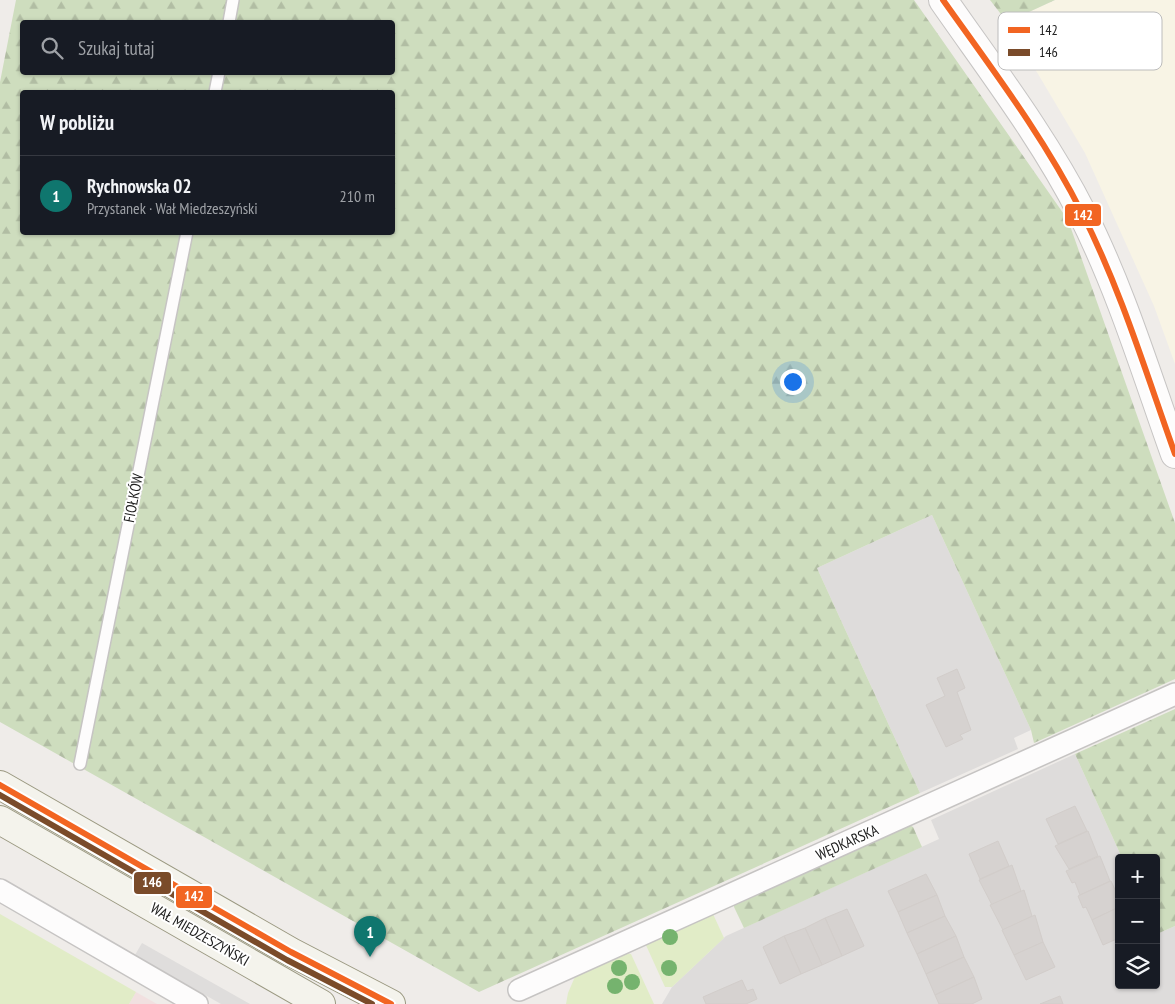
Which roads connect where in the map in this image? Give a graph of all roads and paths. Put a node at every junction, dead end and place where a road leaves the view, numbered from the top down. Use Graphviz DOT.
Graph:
graph roads {
  1 [pos="234,0"];
  2 [pos="944,0"];
  3 [pos="229,20"];
  4 [pos="218,75"];
  5 [pos="215,90"];
  6 [pos="186,235"];
  7 [pos="1175,454"];
  8 [pos="1175,694"];
  9 [pos="80,764"];
  10 [pos="0,785"];
  11 [pos="0,820"];
  12 [pos="0,890"];
  13 [pos="519,990"];
  14 [pos="198,1004"];
  15 [pos="321,1004"];
  16 [pos="391,1004"];
  1 -- 3 [label="lane"];
  2 -- 7 [label="street"];
  4 -- 5 [label="lane"];
  6 -- 9 [label="lane, FIOŁKÓW"];
  8 -- 13 [label="street, WĘDKARSKA"];
  10 -- 16 [label="main road, WAŁ MIEDZESZYŃSKI"];
  11 -- 15 [label="main road, WAŁ MIEDZESZYŃSKI"];
  12 -- 14 [label="street"];
}
